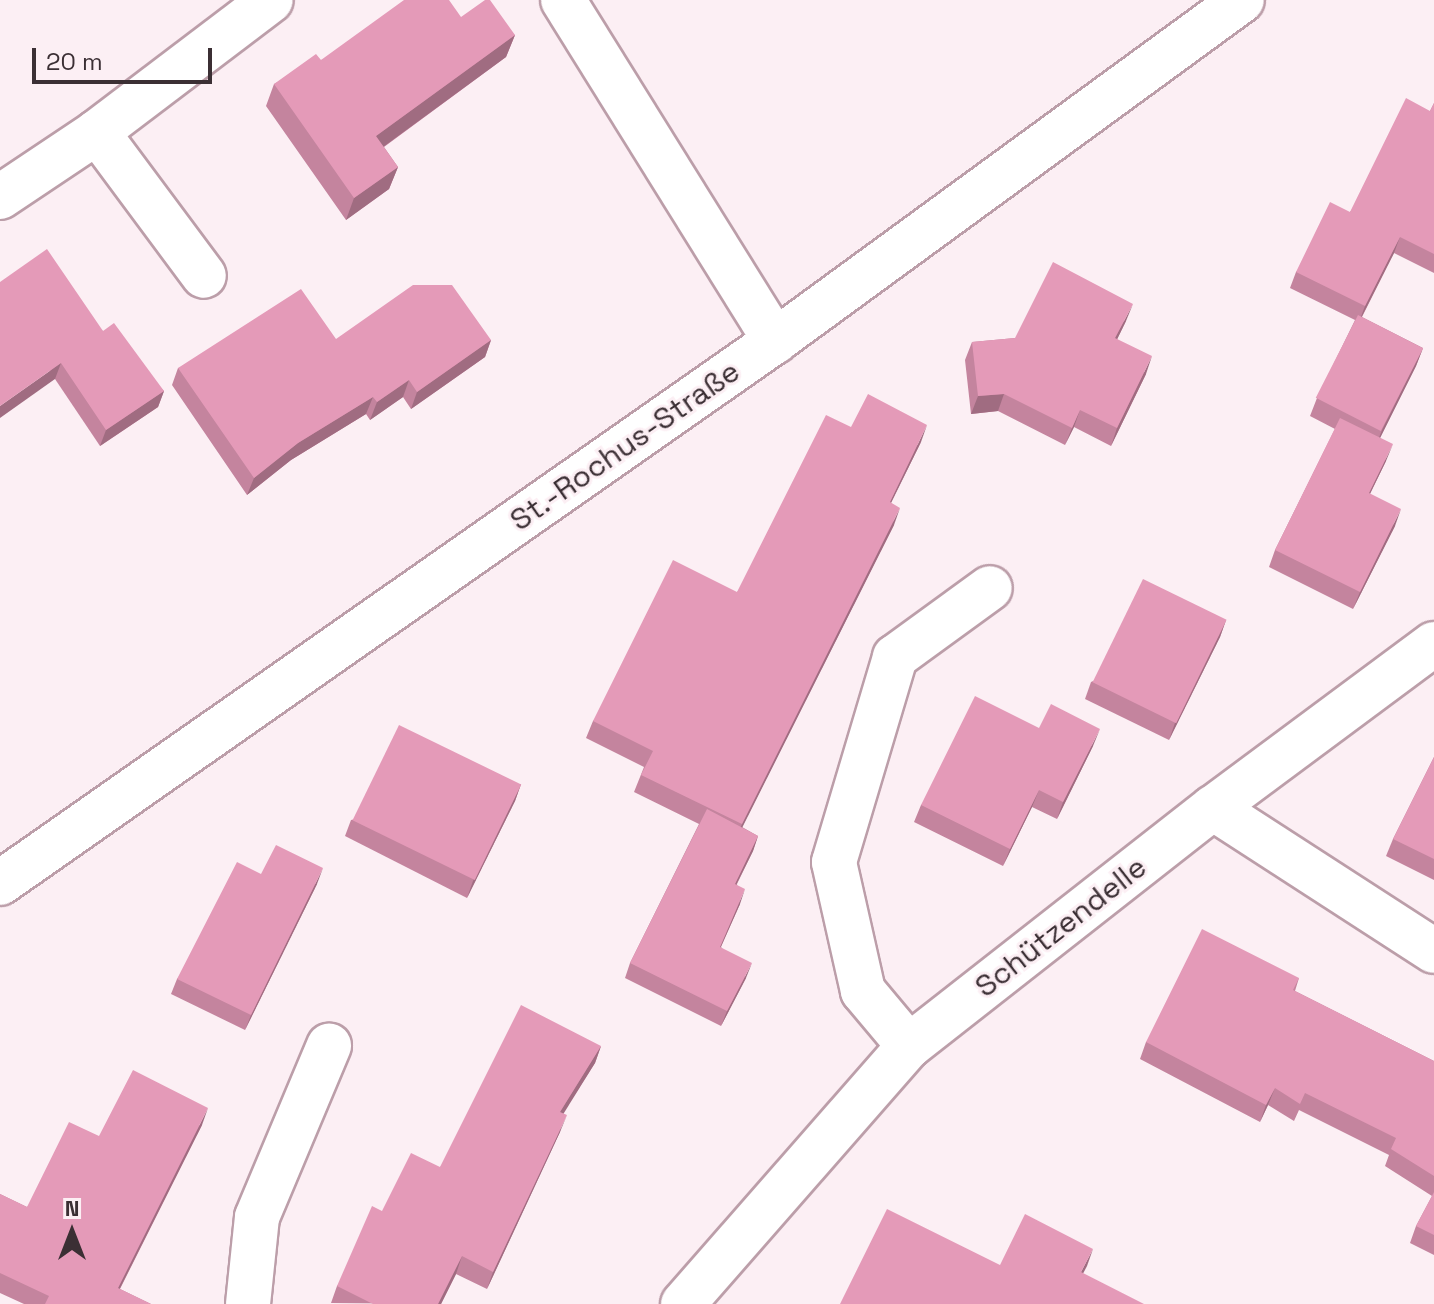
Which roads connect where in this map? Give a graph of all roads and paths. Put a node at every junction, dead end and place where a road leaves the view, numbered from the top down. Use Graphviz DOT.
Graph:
graph roads {
  1 [pos="271,0"];
  2 [pos="563,0"];
  3 [pos="1242,0"];
  4 [pos="97,132"];
  5 [pos="0,197"];
  6 [pos="204,276"];
  7 [pos="775,341"];
  8 [pos="990,588"];
  9 [pos="1434,644"];
  10 [pos="1213,808"];
  11 [pos="0,883"];
  12 [pos="1434,951"];
  13 [pos="329,1046"];
  14 [pos="909,1046"];
  15 [pos="248,1304"];
  16 [pos="683,1304"];
  1 -- 4 [label="street"];
  2 -- 7 [label="street"];
  3 -- 7 [label="street, St.-Rochus-Straße"];
  4 -- 5 [label="street"];
  4 -- 6 [label="street"];
  7 -- 11 [label="street, St.-Rochus-Straße"];
  8 -- 14 [label="street"];
  9 -- 10 [label="street, Schützendelle"];
  10 -- 12 [label="street"];
  10 -- 14 [label="street, Schützendelle"];
  13 -- 15 [label="street"];
  14 -- 16 [label="street, Schützendelle"];
}
